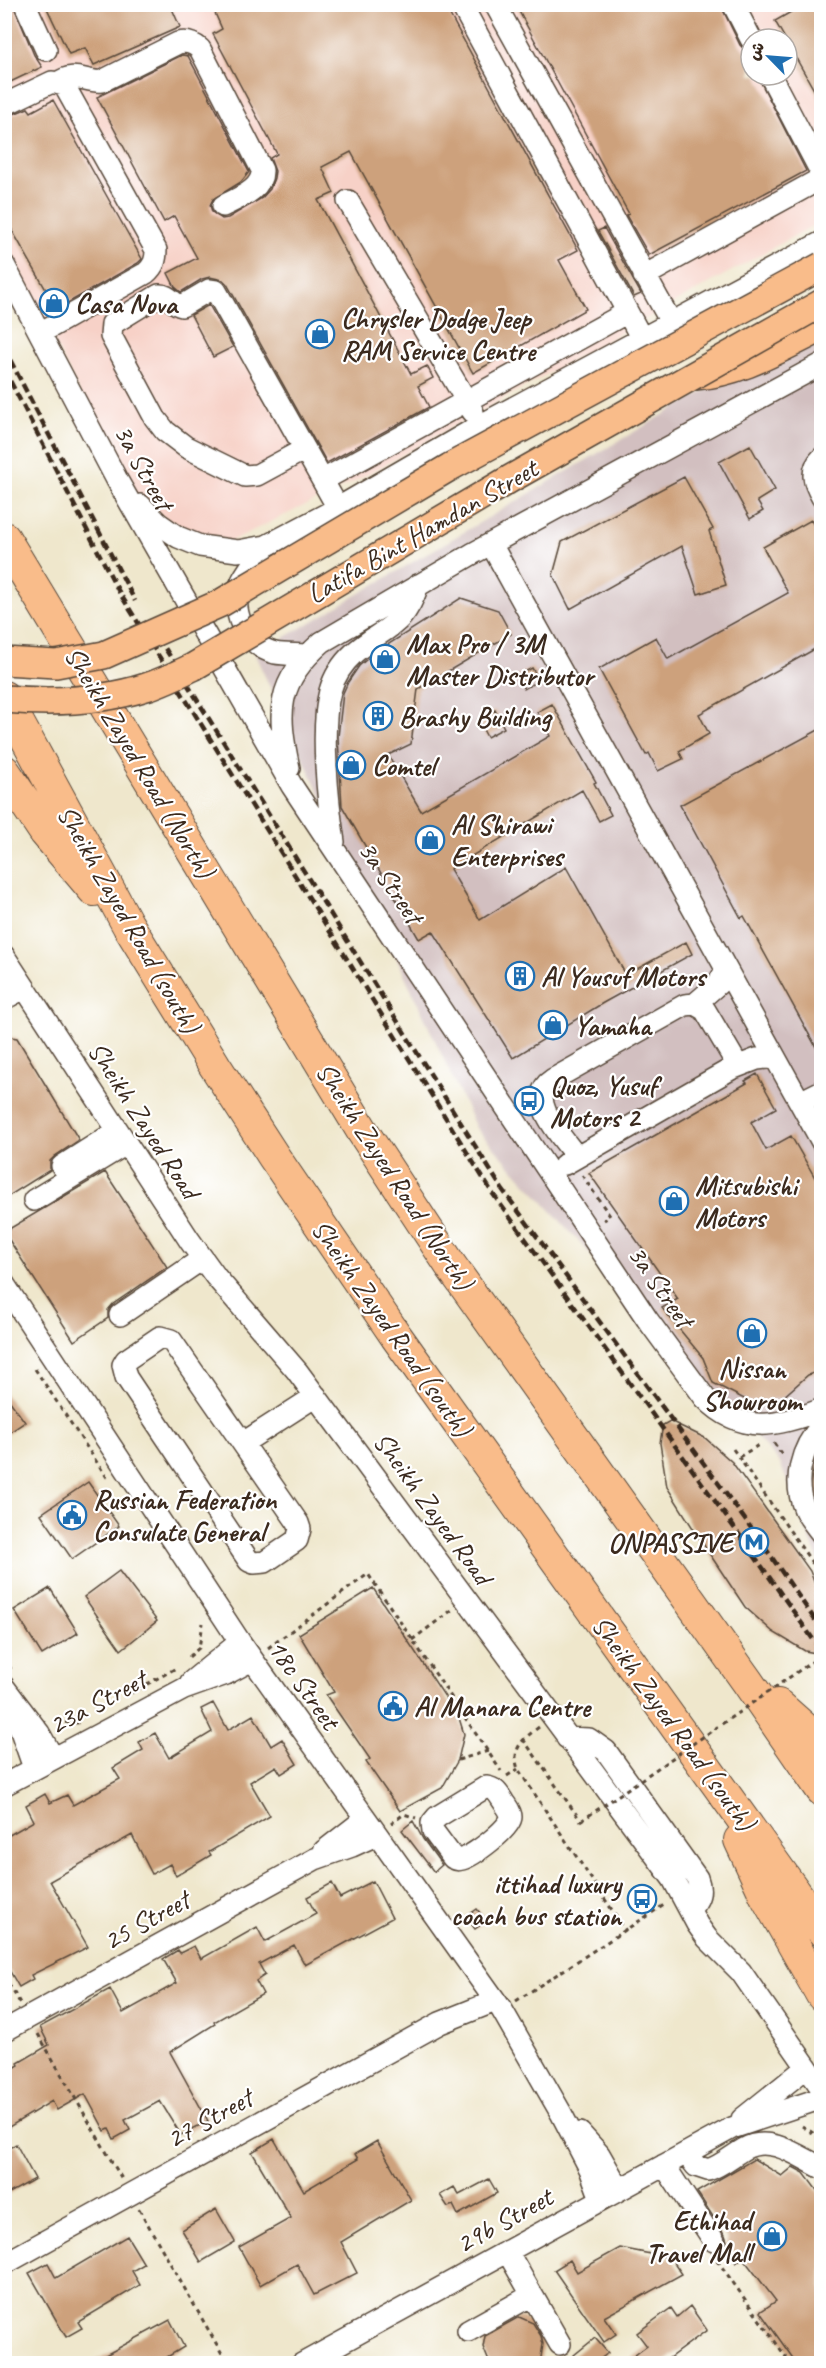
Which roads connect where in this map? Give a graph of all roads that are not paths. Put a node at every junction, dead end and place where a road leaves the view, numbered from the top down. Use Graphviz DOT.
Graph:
graph roads {
  1 [pos="25,4"];
  2 [pos="461,4"];
  3 [pos="495,4"];
  4 [pos="733,4"];
  5 [pos="745,27"];
  6 [pos="46,50"];
  7 [pos="58,82"];
  8 [pos="776,87"];
  9 [pos="4,105"];
  10 [pos="822,176"];
  11 [pos="348,201"];
  12 [pos="223,206"];
  13 [pos="822,242"];
  14 [pos="4,264"];
  15 [pos="822,266"];
  16 [pos="644,276"];
  17 [pos="822,303"];
  18 [pos="626,313"];
  19 [pos="672,324"];
  20 [pos="822,328"];
  21 [pos="40,333"];
  22 [pos="642,339"];
  23 [pos="822,364"];
  24 [pos="692,376"];
  25 [pos="466,401"];
  26 [pos="481,424"];
  27 [pos="305,449"];
  28 [pos="822,458"];
  29 [pos="117,480"];
  30 [pos="323,480"];
  31 [pos="822,496"];
  32 [pos="338,508"];
  33 [pos="4,538"];
  34 [pos="491,544"];
  35 [pos="266,546"];
  36 [pos="418,585"];
  37 [pos="307,655"];
  38 [pos="4,661"];
  39 [pos="4,698"];
  40 [pos="4,771"];
  41 [pos="292,786"];
  42 [pos="335,849"];
  43 [pos="128,924"];
  44 [pos="4,956"];
  45 [pos="726,970"];
  46 [pos="24,988"];
  47 [pos="4,999"];
  48 [pos="695,1004"];
  49 [pos="775,1057"];
  50 [pos="738,1066"];
  51 [pos="822,1091"];
  52 [pos="800,1102"];
  53 [pos="121,1137"];
  54 [pos="822,1142"];
  55 [pos="573,1158"];
  56 [pos="559,1187"];
  57 [pos="35,1192"];
  58 [pos="202,1258"];
  59 [pos="4,1284"];
  60 [pos="120,1316"];
  61 [pos="316,1396"];
  62 [pos="822,1409"];
  63 [pos="822,1425"];
  64 [pos="243,1443"];
  65 [pos="822,1534"];
  66 [pos="240,1642"];
  67 [pos="252,1659"];
  68 [pos="747,1681"];
  69 [pos="4,1687"];
  70 [pos="184,1689"];
  71 [pos="4,1699"];
  72 [pos="822,1744"];
  73 [pos="53,1758"];
  74 [pos="34,1768"];
  75 [pos="4,1785"];
  76 [pos="822,1790"];
  77 [pos="722,1791"];
  78 [pos="371,1827"];
  79 [pos="822,1930"];
  80 [pos="822,1995"];
  81 [pos="494,1999"];
  82 [pos="4,2031"];
  83 [pos="807,2067"];
  84 [pos="822,2089"];
  85 [pos="822,2098"];
  86 [pos="733,2127"];
  87 [pos="686,2153"];
  88 [pos="664,2165"];
  89 [pos="822,2168"];
  90 [pos="610,2194"];
  91 [pos="716,2250"];
  92 [pos="507,2251"];
  93 [pos="4,2264"];
  94 [pos="532,2295"];
  95 [pos="468,2331"];
  96 [pos="560,2344"];
  97 [pos="302,2364"];
  1 -- 6 [label="street"];
  2 -- 18 [label="street"];
  3 -- 16 [label="street"];
  4 -- 5 [label="street"];
  7 -- 9 [label="street"];
  7 -- 12 [label="street"];
  7 -- 21 [label="street"];
  8 -- 10 [label="street"];
  10 -- 16 [label="street"];
  11 -- 25 [label="street"];
  13 -- 19 [label="street"];
  14 -- 21 [label="street, 3a Street"];
  15 -- 38 [label="main road, Latifa Bint Hamdan Street, bridge"];
  16 -- 19 [label="street"];
  17 -- 24 [label="main road, Latifa Bint Hamdan Street, bridge"];
  18 -- 22 [label="street"];
  18 -- 25 [label="street"];
  19 -- 22 [label="street"];
  20 -- 24 [label="main road"];
  21 -- 29 [label="street, 3a Street"];
  22 -- 26 [label="street"];
  23 -- 34 [label="street, Latifa Bint Hamdan Street"];
  24 -- 39 [label="main road, Latifa Bint Hamdan Street, bridge"];
  25 -- 26 [label="street"];
  25 -- 30 [label="street"];
  26 -- 32 [label="street"];
  27 -- 27 [label="street"];
  27 -- 30 [label="street"];
  28 -- 31 [label="street"];
  29 -- 35 [label="street"];
  29 -- 41 [label="street, 3a Street"];
  30 -- 32 [label="street"];
  32 -- 35 [label="street"];
  33 -- 68 [label="highway, Sheikh Zayed Road (North)"];
  34 -- 36 [label="street, Latifa Bint Hamdan Street"];
  34 -- 45 [label="street"];
  35 -- 37 [label="street"];
  36 -- 37 [label="street, Latifa Bint Hamdan Street"];
  36 -- 42 [label="street"];
  37 -- 41 [label="street, Latifa Bint Hamdan Street"];
  39 -- 43 [label="highway, Sheikh Zayed Road (south)"];
  40 -- 43 [label="highway"];
  41 -- 42 [label="street, 3a Street"];
  42 -- 56 [label="street, 3a Street"];
  43 -- 77 [label="highway, Sheikh Zayed Road (south)"];
  44 -- 46 [label="street, Sheikh Zayed Road"];
  45 -- 48 [label="street"];
  45 -- 49 [label="street"];
  46 -- 47 [label="street"];
  46 -- 53 [label="street, Sheikh Zayed Road"];
  48 -- 50 [label="street"];
  48 -- 55 [label="street"];
  49 -- 50 [label="street"];
  49 -- 52 [label="street"];
  50 -- 55 [label="street"];
  51 -- 52 [label="street"];
  52 -- 54 [label="street"];
  53 -- 57 [label="street"];
  53 -- 58 [label="street, Sheikh Zayed Road"];
  55 -- 56 [label="street"];
  56 -- 62 [label="street, 3a Street"];
  58 -- 60 [label="street"];
  58 -- 61 [label="street, Sheikh Zayed Road"];
  59 -- 66 [label="street, 18c Street"];
  61 -- 64 [label="street"];
  61 -- 83 [label="street, Sheikh Zayed Road"];
  63 -- 65 [label="street"];
  64 -- 64 [label="street"];
  66 -- 67 [label="street, 18c Street"];
  66 -- 70 [label="street, 23a Street"];
  67 -- 70 [label="street, 23a Street"];
  67 -- 78 [label="street, 18c Street"];
  68 -- 72 [label="highway"];
  68 -- 76 [label="highway, Sheikh Zayed Road (North)"];
  69 -- 73 [label="street"];
  70 -- 73 [label="street, 23a Street"];
  71 -- 74 [label="street"];
  73 -- 74 [label="street, 23a Street"];
  74 -- 75 [label="street, 23a Street"];
  77 -- 79 [label="highway, Sheikh Zayed Road (south)"];
  77 -- 80 [label="highway"];
  78 -- 81 [label="street, 18c Street"];
  78 -- 82 [label="street, 25 Street"];
  81 -- 90 [label="street, 18c Street"];
  81 -- 93 [label="street, 27 Street"];
  83 -- 84 [label="street, Sheikh Zayed Road"];
  83 -- 86 [label="street, 29b Street"];
  85 -- 86 [label="street, 29b Street"];
  86 -- 87 [label="street, 29b Street"];
  87 -- 88 [label="street, 29b Street"];
  87 -- 89 [label="street"];
  88 -- 90 [label="street, 29b Street"];
  88 -- 91 [label="street"];
  90 -- 92 [label="street, 29b Street"];
  92 -- 94 [label="street"];
  92 -- 97 [label="street, 29b Street"];
  94 -- 95 [label="street"];
  94 -- 96 [label="street"];
}
